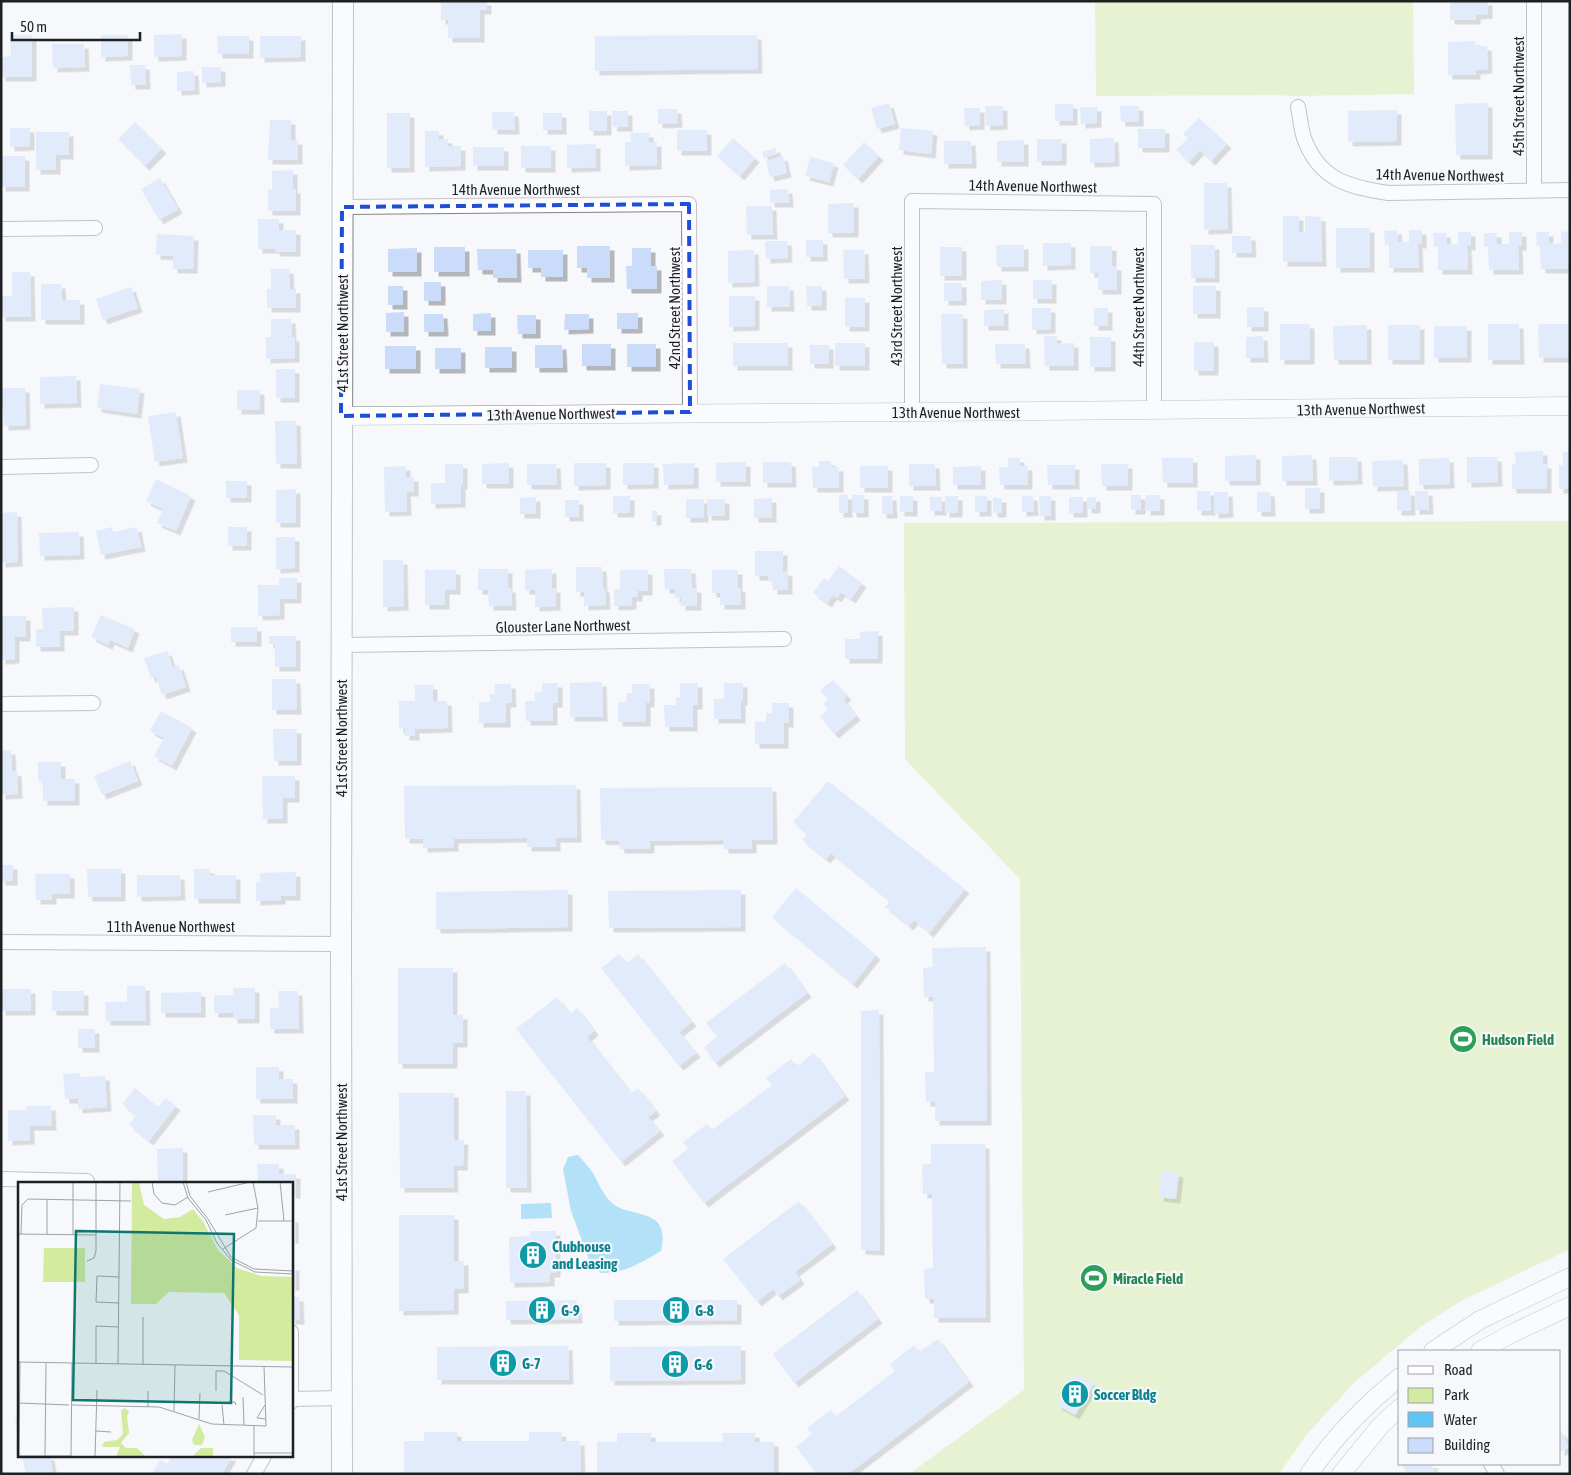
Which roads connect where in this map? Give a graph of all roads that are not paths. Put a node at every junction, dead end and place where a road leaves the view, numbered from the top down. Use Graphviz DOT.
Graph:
graph roads {
  1 [pos="343,1"];
  2 [pos="1534,1"];
  3 [pos="1298,107"];
  4 [pos="1570,190"];
  5 [pos="1534,191"];
  6 [pos="912,201"];
  7 [pos="689,204"];
  8 [pos="1154,204"];
  9 [pos="342,207"];
  10 [pos="95,228"];
  11 [pos="1,229"];
  12 [pos="1570,406"];
  13 [pos="1154,411"];
  14 [pos="690,412"];
  15 [pos="912,412"];
  16 [pos="342,416"];
  17 [pos="91,465"];
  18 [pos="1,467"];
  19 [pos="784,640"];
  20 [pos="341,645"];
  21 [pos="93,702"];
  22 [pos="1,704"];
  23 [pos="1,942"];
  24 [pos="341,944"];
  25 [pos="1,1179"];
  26 [pos="86,1180"];
  27 [pos="1570,1277"];
  28 [pos="1570,1306"];
  29 [pos="1435,1350"];
  30 [pos="1482,1350"];
  31 [pos="1398,1379"];
  32 [pos="341,1398"];
  33 [pos="292,1400"];
  34 [pos="1398,1410"];
  35 [pos="263,1458"];
  36 [pos="254,1474"];
  37 [pos="342,1474"];
  38 [pos="1309,1474"];
  39 [pos="1341,1474"];
  1 -- 9 [label="main road, 41st Street Northwest"];
  2 -- 5 [label="street, 45th Street Northwest"];
  3 -- 5 [label="street, 14th Avenue Northwest"];
  4 -- 5 [label="street, 14th Avenue Northwest"];
  6 -- 8 [label="street, 14th Avenue Northwest"];
  6 -- 15 [label="street, 43rd Street Northwest"];
  7 -- 9 [label="street, 14th Avenue Northwest"];
  7 -- 14 [label="street, 42nd Street Northwest"];
  8 -- 13 [label="street, 44th Street Northwest"];
  9 -- 16 [label="main road, 41st Street Northwest"];
  10 -- 11 [label="street"];
  12 -- 13 [label="street, 13th Avenue Northwest"];
  13 -- 15 [label="street, 13th Avenue Northwest"];
  14 -- 15 [label="street, 13th Avenue Northwest"];
  14 -- 16 [label="street, 13th Avenue Northwest"];
  16 -- 20 [label="main road, 41st Street Northwest"];
  17 -- 18 [label="street"];
  19 -- 20 [label="street, Glouster Lane Northwest"];
  20 -- 24 [label="main road, 41st Street Northwest"];
  21 -- 22 [label="street"];
  23 -- 24 [label="street, 11th Avenue Northwest"];
  24 -- 32 [label="main road, 41st Street Northwest"];
  25 -- 26 [label="street"];
  27 -- 29 [label="street"];
  28 -- 30 [label="street"];
  31 -- 38 [label="street"];
  32 -- 33 [label="street"];
  32 -- 37 [label="main road, 41st Street Northwest"];
  34 -- 39 [label="street"];
  35 -- 36 [label="street"];
}
